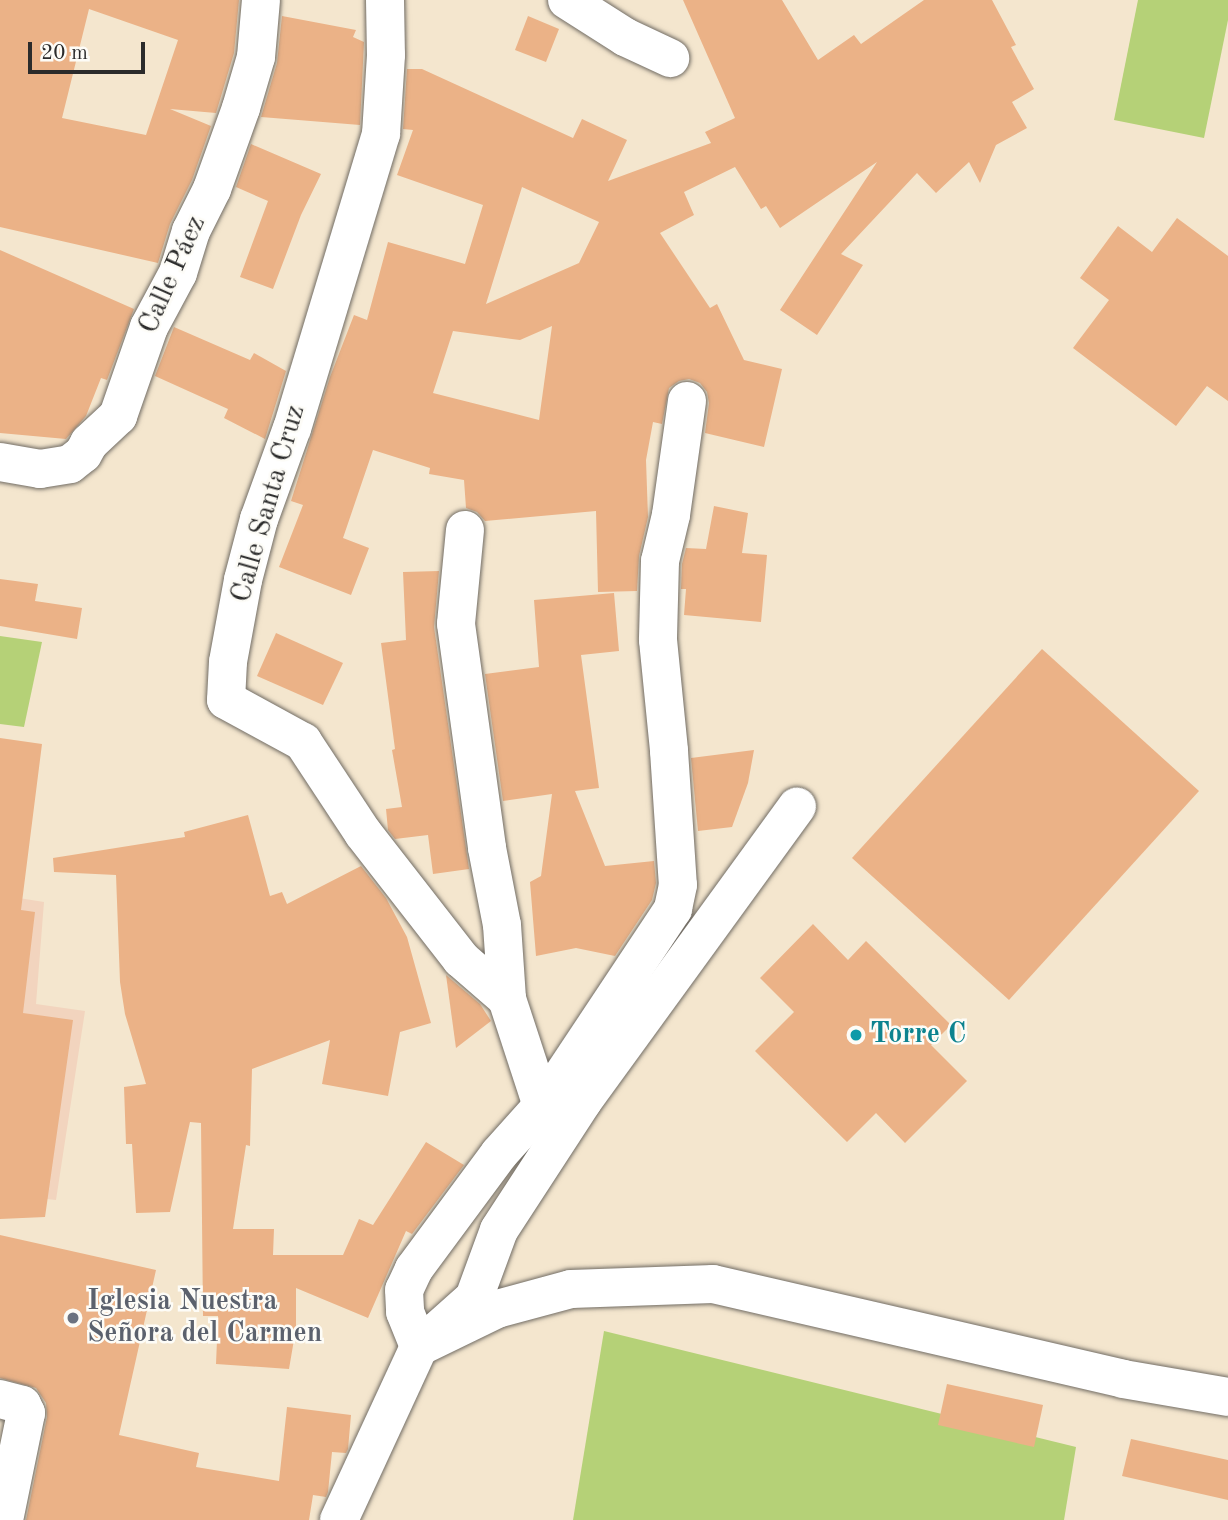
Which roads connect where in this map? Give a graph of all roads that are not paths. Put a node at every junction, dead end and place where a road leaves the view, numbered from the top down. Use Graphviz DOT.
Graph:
graph roads {
  1 [pos="261,0"];
  2 [pos="385,0"];
  3 [pos="567,0"];
  4 [pos="670,58"];
  5 [pos="687,401"];
  6 [pos="0,462"];
  7 [pos="465,530"];
  8 [pos="797,806"];
  9 [pos="506,999"];
  10 [pos="542,1105"];
  11 [pos="419,1347"];
  12 [pos="1228,1397"];
  13 [pos="0,1399"];
  14 [pos="4,1520"];
  15 [pos="339,1520"];
  1 -- 6 [label="street, Calle Páez"];
  2 -- 9 [label="street, Calle Santa Cruz"];
  3 -- 4 [label="street"];
  5 -- 10 [label="street"];
  7 -- 9 [label="street"];
  8 -- 11 [label="street"];
  9 -- 10 [label="street, Calle Santa Cruz"];
  10 -- 11 [label="street"];
  11 -- 12 [label="street"];
  11 -- 15 [label="street"];
  13 -- 14 [label="street"];
}
